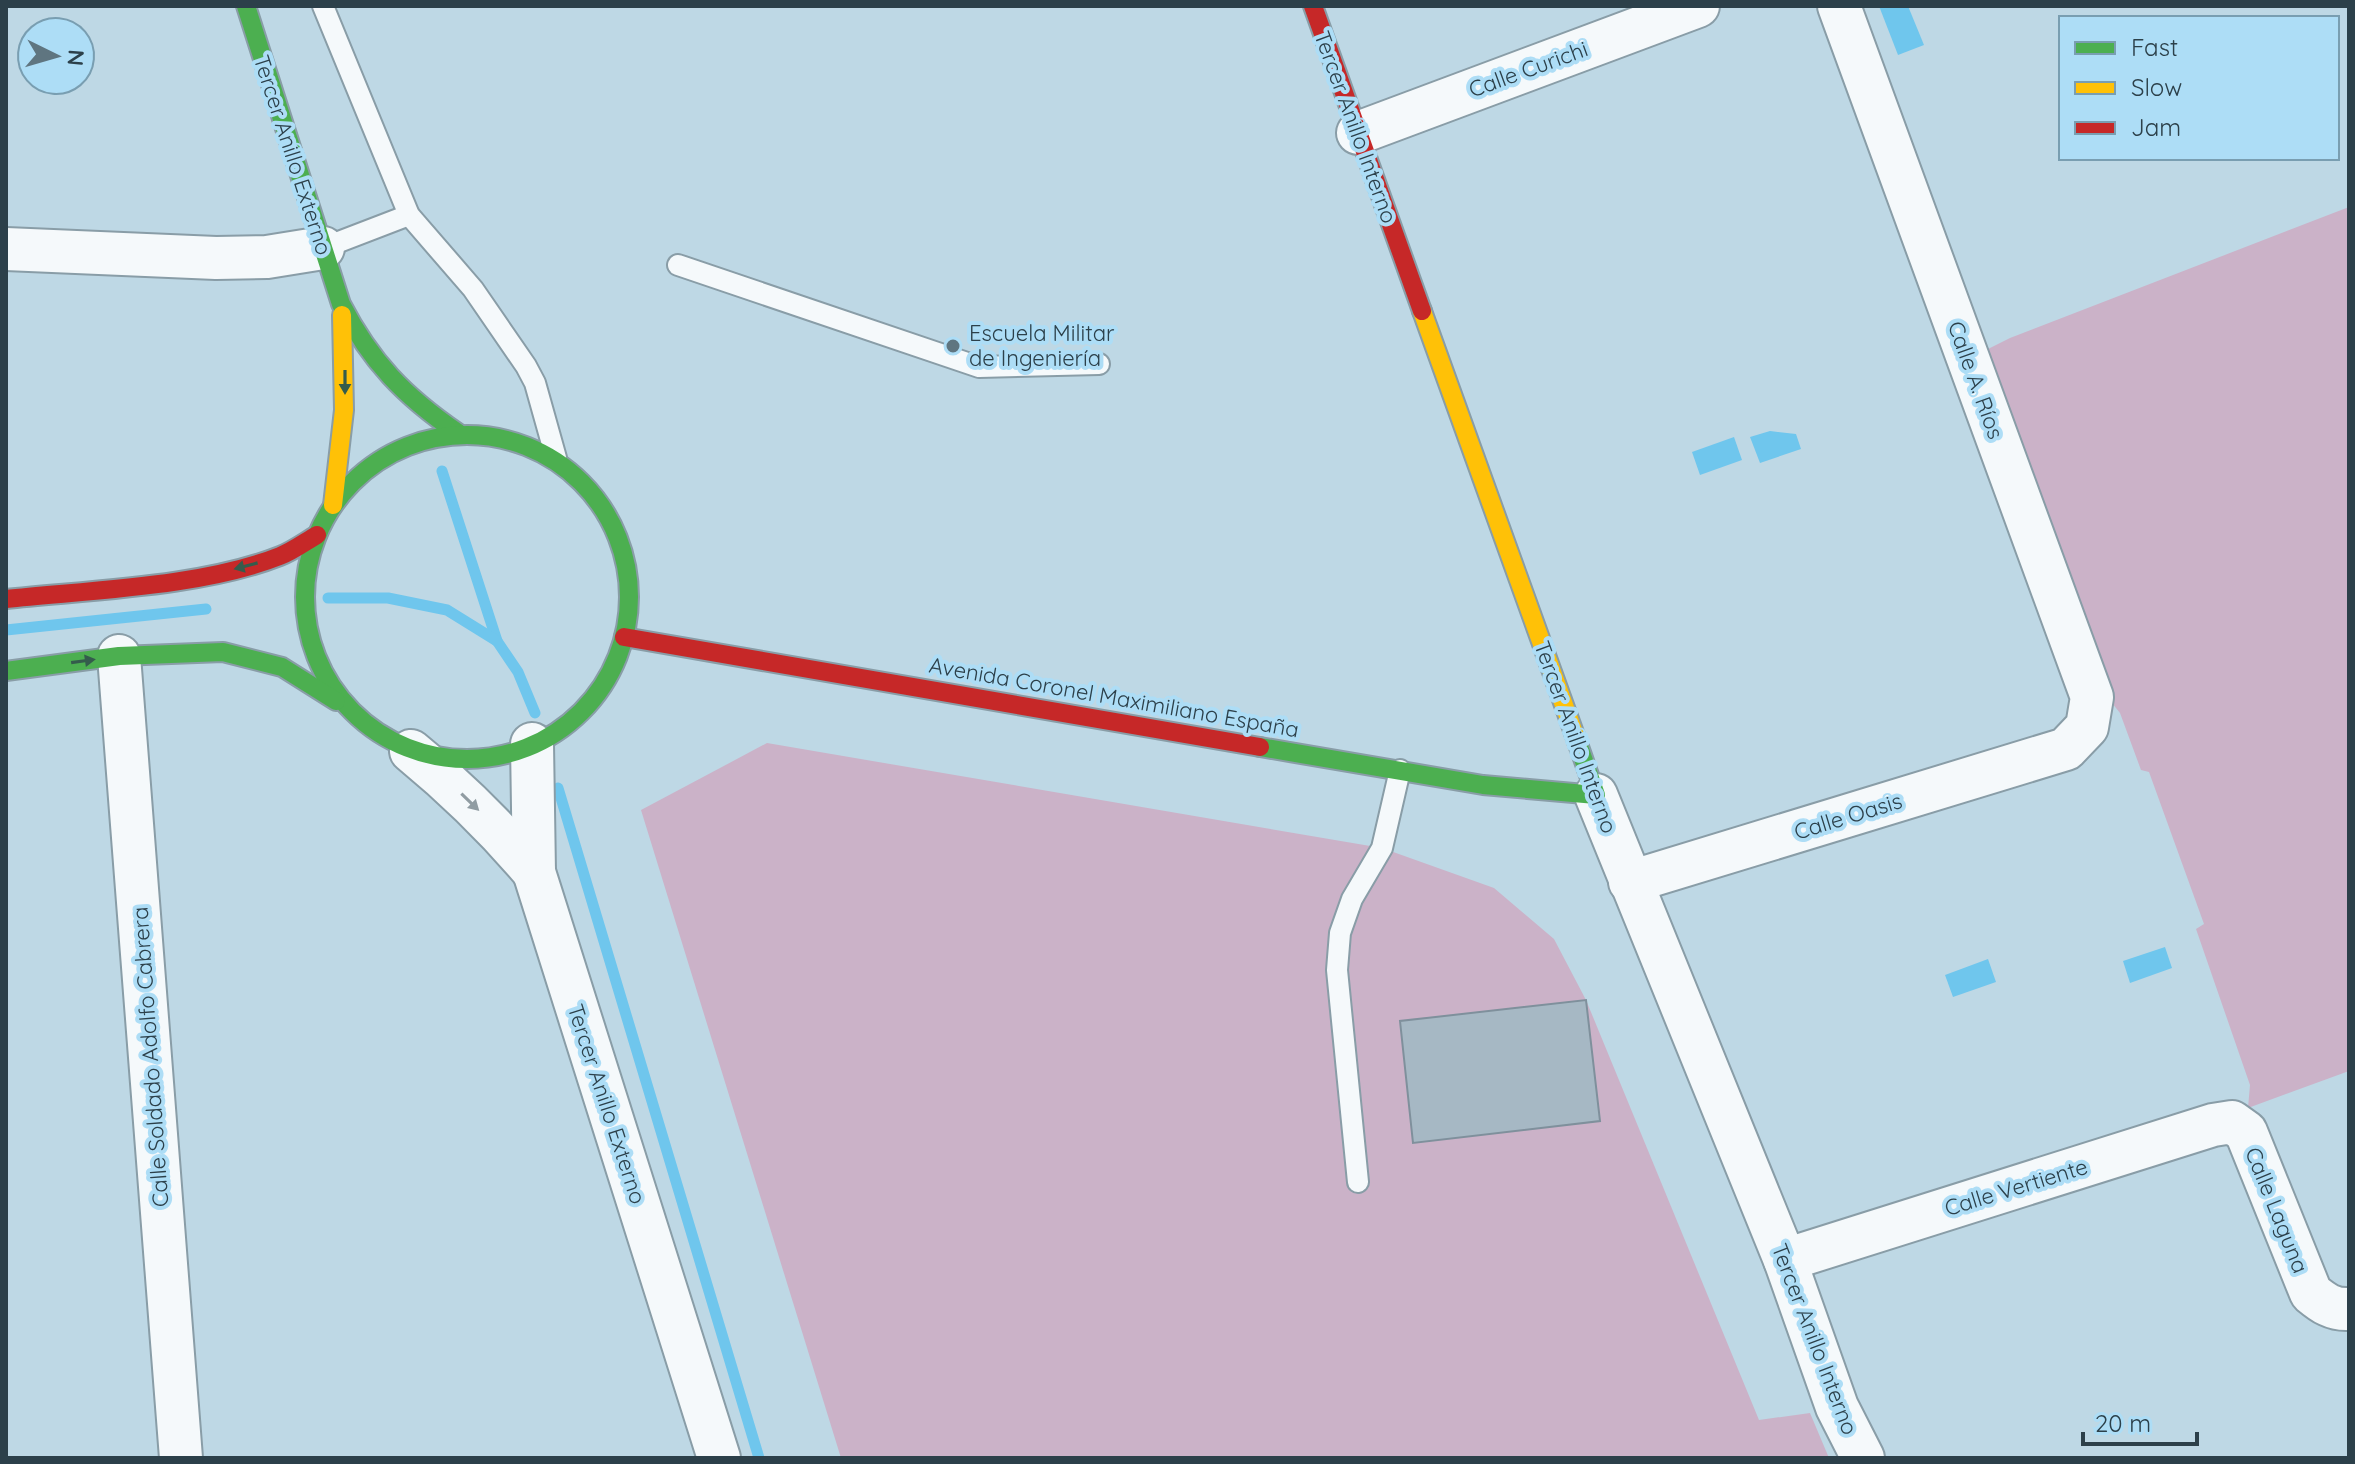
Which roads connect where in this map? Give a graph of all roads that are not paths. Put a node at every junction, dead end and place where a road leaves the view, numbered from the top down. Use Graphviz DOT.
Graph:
graph roads {
  1 [pos="246,6"];
  2 [pos="323,6"];
  3 [pos="1313,6"];
  4 [pos="1698,6"];
  5 [pos="1839,6"];
  6 [pos="1358,133"];
  7 [pos="409,215"];
  8 [pos="323,248"];
  9 [pos="6,249"];
  10 [pos="678,265"];
  11 [pos="341,304"];
  12 [pos="1099,364"];
  13 [pos="458,433"];
  14 [pos="556,458"];
  15 [pos="333,505"];
  16 [pos="317,535"];
  17 [pos="6,599"];
  18 [pos="624,637"];
  19 [pos="119,656"];
  20 [pos="6,671"];
  21 [pos="338,702"];
  22 [pos="532,744"];
  23 [pos="2066,749"];
  24 [pos="411,751"];
  25 [pos="1400,770"];
  26 [pos="1596,795"];
  27 [pos="534,872"];
  28 [pos="1630,882"];
  29 [pos="2246,1132"];
  30 [pos="1358,1182"];
  31 [pos="1785,1260"];
  32 [pos="2349,1309"];
  33 [pos="181,1458"];
  34 [pos="719,1458"];
  35 [pos="1863,1458"];
  1 -- 8 [label="street, Tercer Anillo Externo"];
  2 -- 7 [label="lane"];
  3 -- 6 [label="street, Tercer Anillo Interno"];
  4 -- 6 [label="street, Calle Curichi"];
  5 -- 23 [label="street, Calle A. Ríos"];
  6 -- 26 [label="street, Tercer Anillo Interno"];
  7 -- 8 [label="lane"];
  7 -- 14 [label="lane"];
  8 -- 9 [label="street"];
  8 -- 11 [label="street, Tercer Anillo Externo"];
  10 -- 12 [label="lane"];
  11 -- 13 [label="street, Tercer Anillo Externo"];
  11 -- 15 [label="street, Tercer Anillo Externo, one-way"];
  13 -- 14 [label="street"];
  13 -- 15 [label="street"];
  14 -- 18 [label="street"];
  15 -- 16 [label="street"];
  16 -- 17 [label="street, one-way"];
  16 -- 21 [label="street"];
  18 -- 22 [label="street"];
  18 -- 25 [label="street, Avenida Coronel Maximiliano España"];
  20 -- 19 [label="street, one-way"];
  19 -- 21 [label="street"];
  19 -- 33 [label="street, Calle Soldado Adolfo Cabrera"];
  21 -- 24 [label="street"];
  22 -- 24 [label="street"];
  22 -- 27 [label="street, Tercer Anillo Externo"];
  23 -- 28 [label="street, Calle Oasis"];
  24 -- 27 [label="street, one-way"];
  25 -- 26 [label="street, Avenida Coronel Maximiliano España"];
  25 -- 30 [label="lane"];
  26 -- 28 [label="street, Tercer Anillo Interno"];
  27 -- 34 [label="street, Tercer Anillo Externo"];
  28 -- 31 [label="street, Tercer Anillo Interno"];
  29 -- 31 [label="street, Calle Vertiente"];
  29 -- 32 [label="street, Calle Laguna"];
  31 -- 35 [label="street, Tercer Anillo Interno"];
}
